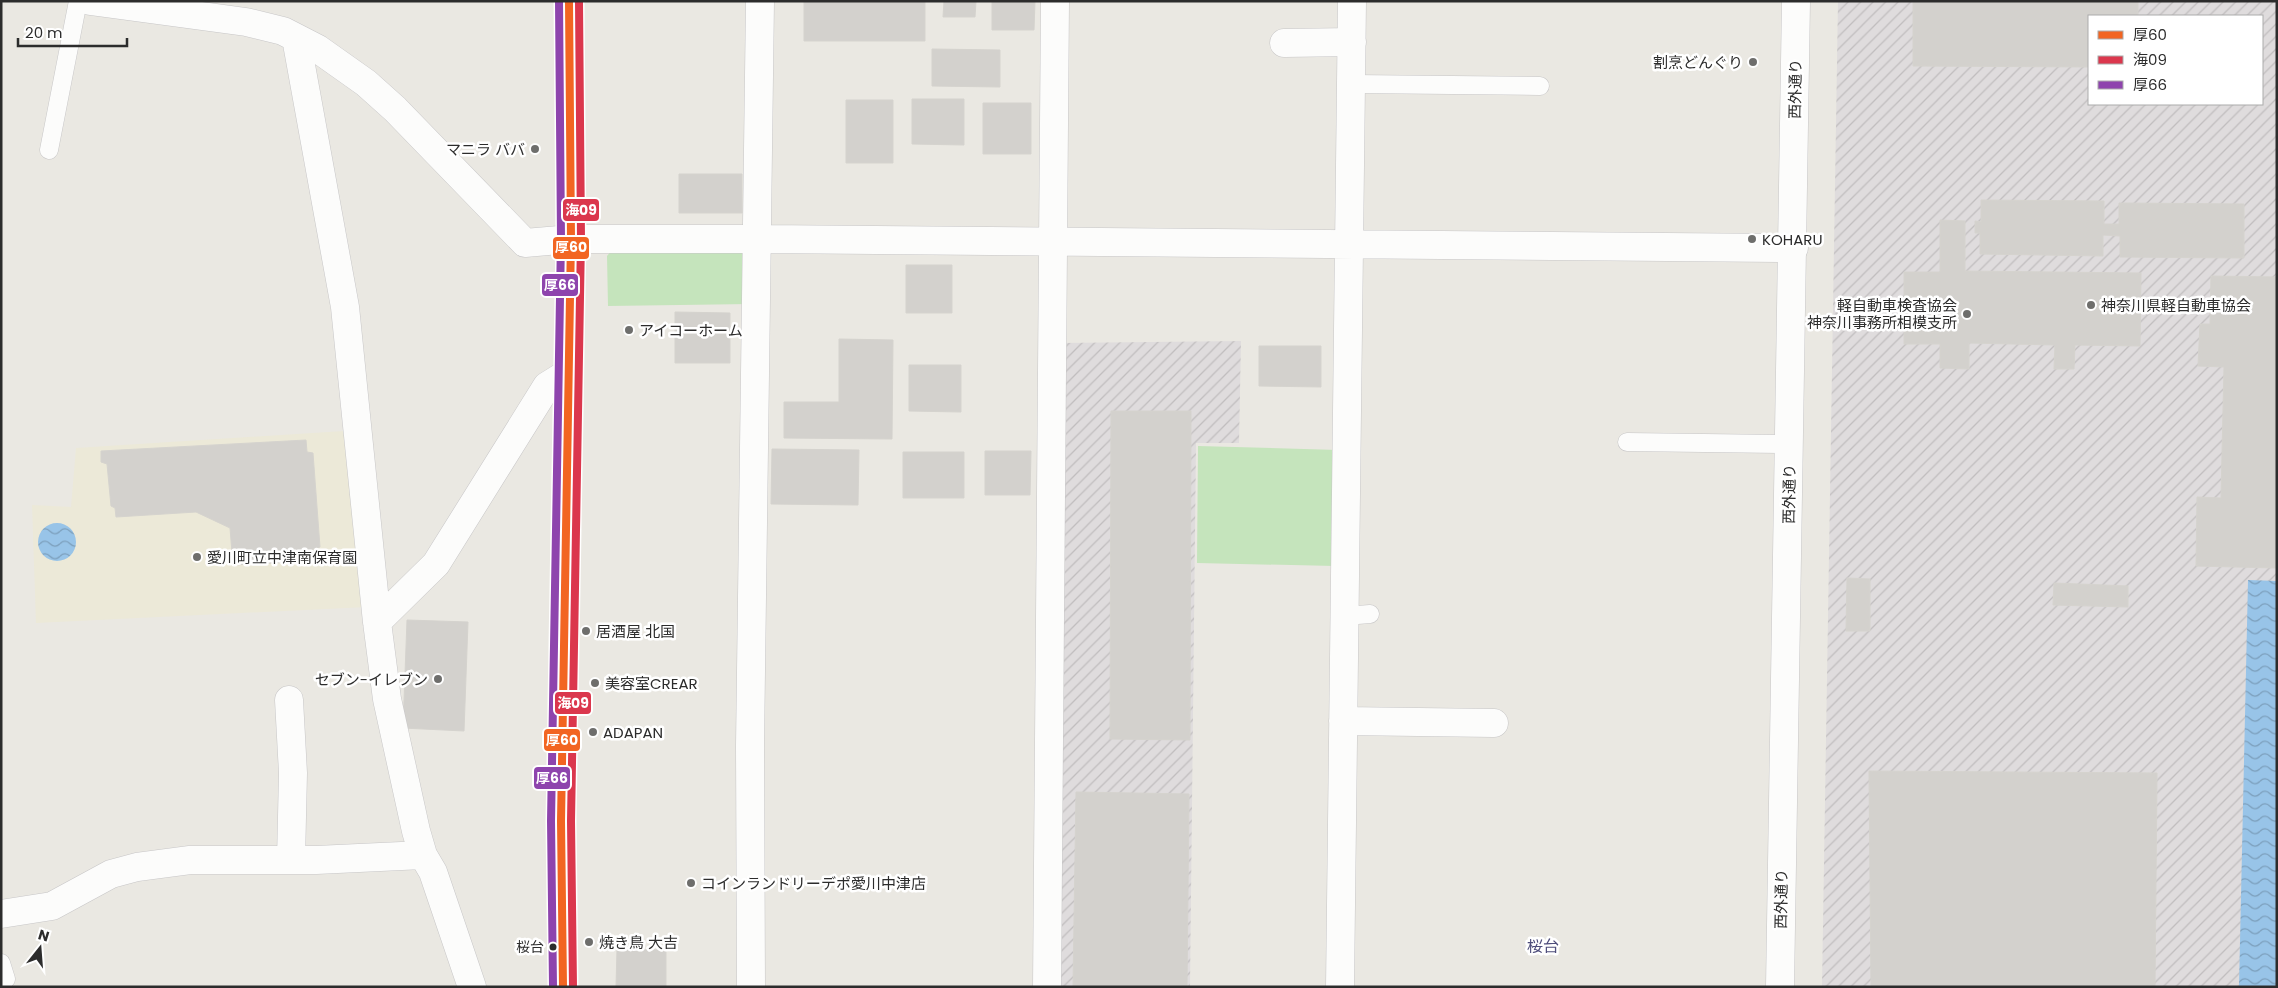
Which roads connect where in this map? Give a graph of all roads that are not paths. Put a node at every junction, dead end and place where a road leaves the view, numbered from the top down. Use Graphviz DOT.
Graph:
graph roads {
  1 [pos="78,1"];
  2 [pos="90,1"];
  3 [pos="568,1"];
  4 [pos="760,1"];
  5 [pos="1055,1"];
  6 [pos="1352,1"];
  7 [pos="1796,1"];
  8 [pos="246,12"];
  9 [pos="296,38"];
  10 [pos="1352,42"];
  11 [pos="1284,43"];
  12 [pos="1352,84"];
  13 [pos="1540,86"];
  14 [pos="49,150"];
  15 [pos="571,239"];
  16 [pos="758,239"];
  17 [pos="1053,242"];
  18 [pos="1351,243"];
  19 [pos="1794,248"];
  20 [pos="568,373"];
  21 [pos="1627,442"];
  22 [pos="1790,444"];
  23 [pos="377,622"];
  24 [pos="289,700"];
  25 [pos="1343,721"];
  26 [pos="1494,723"];
  27 [pos="423,855"];
  28 [pos="291,860"];
  29 [pos="1,914"];
  30 [pos="472,987"];
  31 [pos="563,987"];
  32 [pos="751,987"];
  33 [pos="1047,987"];
  34 [pos="1340,987"];
  35 [pos="1780,987"];
  1 -- 14 [label="lane"];
  2 -- 8 [label="street"];
  3 -- 15 [label="main road"];
  4 -- 16 [label="street"];
  5 -- 17 [label="street"];
  6 -- 10 [label="street"];
  7 -- 19 [label="street, 西外通り"];
  8 -- 9 [label="street"];
  9 -- 15 [label="street"];
  9 -- 23 [label="street"];
  10 -- 11 [label="street"];
  10 -- 12 [label="street"];
  12 -- 13 [label="lane"];
  12 -- 18 [label="street"];
  15 -- 16 [label="street"];
  15 -- 20 [label="main road"];
  16 -- 17 [label="street"];
  16 -- 32 [label="street"];
  17 -- 18 [label="street"];
  17 -- 33 [label="street"];
  18 -- 19 [label="street"];
  18 -- 25 [label="street"];
  19 -- 22 [label="street, 西外通り"];
  20 -- 23 [label="street"];
  20 -- 31 [label="main road"];
  21 -- 22 [label="lane"];
  22 -- 35 [label="street, 西外通り"];
  23 -- 27 [label="street"];
  24 -- 28 [label="street"];
  25 -- 26 [label="street"];
  25 -- 34 [label="street"];
  27 -- 28 [label="street"];
  27 -- 30 [label="street"];
  28 -- 29 [label="street"];
}
